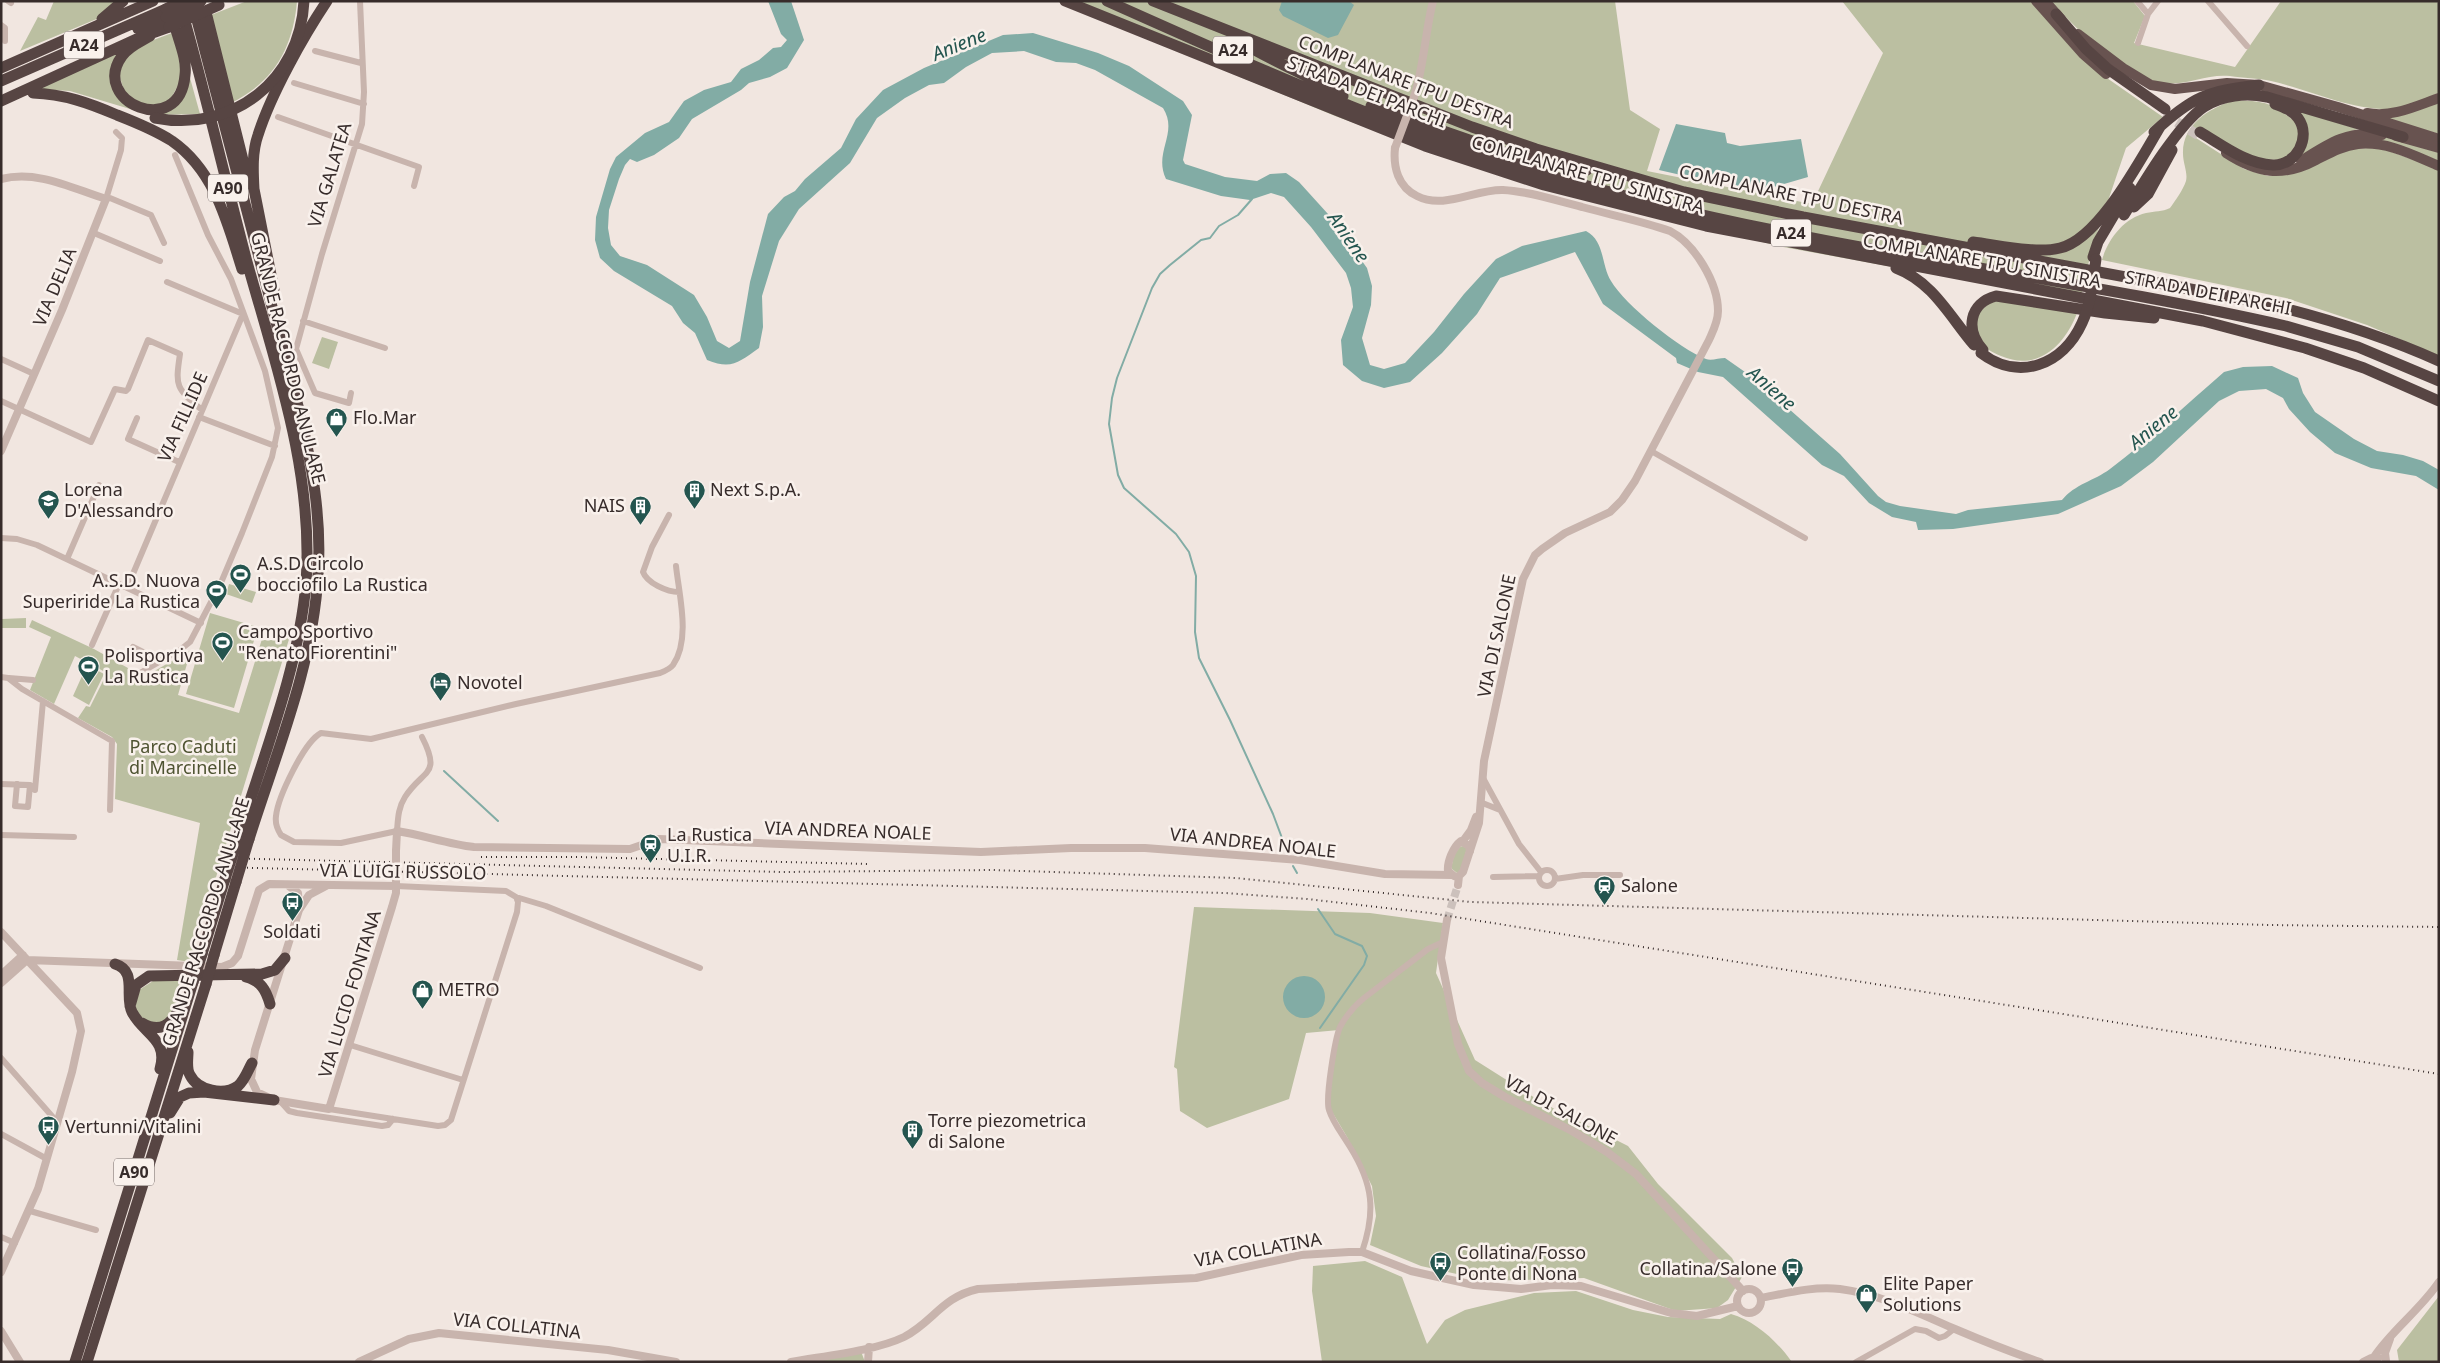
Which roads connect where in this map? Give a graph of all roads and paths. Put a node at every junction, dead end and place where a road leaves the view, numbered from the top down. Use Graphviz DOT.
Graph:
graph roads {
  1 [pos="123,1"];
  2 [pos="153,1"];
  3 [pos="182,1"];
  4 [pos="201,1"];
  5 [pos="304,1"];
  6 [pos="327,1"];
  7 [pos="360,1"];
  8 [pos="1065,1"];
  9 [pos="1100,1"];
  10 [pos="1106,1"];
  11 [pos="1124,1"];
  12 [pos="1153,1"];
  13 [pos="1433,1"];
  14 [pos="2036,1"];
  15 [pos="2045,1"];
  16 [pos="2137,1"];
  17 [pos="2158,1"];
  18 [pos="2208,1"];
  19 [pos="224,3"];
  20 [pos="2056,14"];
  21 [pos="2148,14"];
  22 [pos="1197,19"];
  23 [pos="172,22"];
  24 [pos="1,25"];
  25 [pos="1160,25"];
  26 [pos="150,36"];
  27 [pos="63,41"];
  28 [pos="5,42"];
  29 [pos="2138,42"];
  30 [pos="2247,46"];
  31 [pos="315,50"];
  32 [pos="361,63"];
  33 [pos="1,68"];
  34 [pos="1,80"];
  35 [pos="294,83"];
  36 [pos="2259,85"];
  37 [pos="1,88"];
  38 [pos="33,93"];
  39 [pos="2239,95"];
  40 [pos="1343,96"];
  41 [pos="2439,98"];
  42 [pos="1,102"];
  43 [pos="364,104"];
  44 [pos="2183,106"];
  45 [pos="2338,107"];
  46 [pos="2164,111"];
  47 [pos="278,117"];
  48 [pos="116,132"];
  49 [pos="2199,133"];
  50 [pos="2403,137"];
  51 [pos="2439,139"];
  52 [pos="357,144"];
  53 [pos="2439,148"];
  54 [pos="1506,153"];
  55 [pos="176,155"];
  56 [pos="2439,166"];
  57 [pos="2282,171"];
  58 [pos="1,179"];
  59 [pos="414,186"];
  60 [pos="1684,192"];
  61 [pos="106,199"];
  62 [pos="259,216"];
  63 [pos="94,233"];
  64 [pos="1899,235"];
  65 [pos="164,243"];
  66 [pos="1851,255"];
  67 [pos="2095,258"];
  68 [pos="160,261"];
  69 [pos="167,282"];
  70 [pos="243,314"];
  71 [pos="303,321"];
  72 [pos="2242,332"];
  73 [pos="280,337"];
  74 [pos="386,348"];
  75 [pos="271,350"];
  76 [pos="1982,352"];
  77 [pos="1,359"];
  78 [pos="2396,361"];
  79 [pos="2439,361"];
  80 [pos="2439,373"];
  81 [pos="34,374"];
  82 [pos="2439,381"];
  83 [pos="2439,386"];
  84 [pos="351,393"];
  85 [pos="1,401"];
  86 [pos="2439,401"];
  87 [pos="19,410"];
  88 [pos="200,413"];
  89 [pos="137,418"];
  90 [pos="275,446"];
  91 [pos="1,451"];
  92 [pos="1651,451"];
  93 [pos="180,462"];
  94 [pos="99,485"];
  95 [pos="669,515"];
  96 [pos="1,538"];
  97 [pos="1804,538"];
  98 [pos="67,559"];
  99 [pos="676,566"];
  100 [pos="119,584"];
  101 [pos="127,588"];
  102 [pos="679,592"];
  103 [pos="201,623"];
  104 [pos="92,645"];
  105 [pos="133,648"];
  106 [pos="161,661"];
  107 [pos="140,673"];
  108 [pos="4,678"];
  109 [pos="33,680"];
  110 [pos="43,701"];
  111 [pos="422,737"];
  112 [pos="1482,776"];
  113 [pos="1,784"];
  114 [pos="17,784"];
  115 [pos="35,790"];
  116 [pos="1480,805"];
  117 [pos="110,810"];
  118 [pos="1500,810"];
  119 [pos="397,831"];
  120 [pos="1,834"];
  121 [pos="74,837"];
  122 [pos="244,839"];
  123 [pos="1464,841"];
  124 [pos="1470,851"];
  125 [pos="1447,865"];
  126 [pos="1540,874"];
  127 [pos="1455,875"];
  128 [pos="1620,875"];
  129 [pos="1432,876"];
  130 [pos="1493,877"];
  131 [pos="1555,879"];
  132 [pos="287,885"];
  133 [pos="1458,885"];
  134 [pos="326,886"];
  135 [pos="396,886"];
  136 [pos="516,897"];
  137 [pos="299,910"];
  138 [pos="1447,920"];
  139 [pos="1,932"];
  140 [pos="1441,943"];
  141 [pos="208,954"];
  142 [pos="25,957"];
  143 [pos="285,958"];
  144 [pos="115,964"];
  145 [pos="700,968"];
  146 [pos="240,975"];
  147 [pos="3,978"];
  148 [pos="192,985"];
  149 [pos="270,1004"];
  150 [pos="130,1006"];
  151 [pos="194,1020"];
  152 [pos="140,1022"];
  153 [pos="350,1045"];
  154 [pos="1,1058"];
  155 [pos="252,1062"];
  156 [pos="464,1080"];
  157 [pos="277,1101"];
  158 [pos="329,1109"];
  159 [pos="393,1119"];
  160 [pos="58,1123"];
  161 [pos="148,1125"];
  162 [pos="1,1134"];
  163 [pos="47,1159"];
  164 [pos="150,1160"];
  165 [pos="30,1211"];
  166 [pos="96,1230"];
  167 [pos="1,1237"];
  168 [pos="15,1243"];
  169 [pos="1362,1252"];
  170 [pos="1,1272"];
  171 [pos="2439,1282"];
  172 [pos="1743,1291"];
  173 [pos="1761,1298"];
  174 [pos="1738,1306"];
  175 [pos="1954,1329"];
  176 [pos="1,1331"];
  177 [pos="2391,1337"];
  178 [pos="869,1347"];
  179 [pos="2374,1358"];
  180 [pos="20,1362"];
  181 [pos="75,1362"];
  182 [pos="88,1362"];
  183 [pos="359,1362"];
  184 [pos="676,1362"];
  185 [pos="791,1362"];
  186 [pos="868,1362"];
  187 [pos="1856,1362"];
  188 [pos="2040,1362"];
  189 [pos="2363,1362"];
  190 [pos="2386,1362"];
  1 -- 27 [label="highway"];
  2 -- 27 [label="highway"];
  3 -- 23 [label="highway, A24, bridge"];
  4 -- 23 [label="highway, A24, bridge"];
  5 -- 38 [label="highway, bridge"];
  6 -- 62 [label="highway"];
  7 -- 32 [label="street, VIA GALATEA"];
  8 -- 66 [label="highway, COMPLANARE TPU SINISTRA"];
  9 -- 25 [label="highway"];
  10 -- 25 [label="highway, STRADA DEI PARCHI / A24"];
  11 -- 40 [label="highway, STRADA DEI PARCHI / A24"];
  12 -- 22 [label="highway, COMPLANARE TPU DESTRA"];
  13 -- 92 [label="street, VIA DI SALONE, bridge"];
  14 -- 46 [label="highway"];
  15 -- 20 [label="highway"];
  16 -- 21 [label="street"];
  17 -- 21 [label="street"];
  18 -- 30 [label="street"];
  19 -- 23 [label="highway, bridge"];
  20 -- 36 [label="highway"];
  20 -- 46 [label="highway"];
  21 -- 29 [label="street"];
  22 -- 40 [label="highway"];
  22 -- 60 [label="highway, COMPLANARE TPU DESTRA"];
  23 -- 26 [label="highway"];
  23 -- 26 [label="highway"];
  23 -- 34 [label="highway, A24"];
  23 -- 37 [label="highway, A24"];
  23 -- 75 [label="highway, GRANDE RACCORDO ANULARE / A90"];
  24 -- 28 [label="street"];
  25 -- 78 [label="highway, STRADA DEI PARCHI / A24"];
  26 -- 42 [label="highway"];
  27 -- 33 [label="highway"];
  31 -- 32 [label="street"];
  32 -- 43 [label="street, VIA GALATEA"];
  35 -- 43 [label="street"];
  36 -- 44 [label="highway"];
  36 -- 45 [label="highway"];
  38 -- 42 [label="highway"];
  38 -- 75 [label="highway"];
  39 -- 49 [label="highway"];
  39 -- 50 [label="highway"];
  39 -- 67 [label="highway"];
  40 -- 54 [label="highway, STRADA DEI PARCHI / A24"];
  41 -- 45 [label="highway"];
  43 -- 52 [label="street, VIA GALATEA"];
  44 -- 64 [label="highway"];
  44 -- 67 [label="highway"];
  45 -- 51 [label="highway"];
  47 -- 52 [label="street"];
  48 -- 61 [label="street, VIA DELIA"];
  49 -- 57 [label="highway"];
  50 -- 53 [label="highway"];
  50 -- 57 [label="highway"];
  52 -- 59 [label="street"];
  52 -- 71 [label="street, VIA GALATEA"];
  54 -- 60 [label="highway"];
  54 -- 80 [label="highway, STRADA DEI PARCHI / A24"];
  55 -- 70 [label="street"];
  56 -- 57 [label="highway"];
  58 -- 61 [label="street"];
  60 -- 64 [label="highway, COMPLANARE TPU DESTRA"];
  61 -- 63 [label="street, VIA DELIA"];
  61 -- 65 [label="street"];
  62 -- 73 [label="highway"];
  62 -- 73 [label="highway, GRANDE RACCORDO ANULARE / A90"];
  63 -- 68 [label="street"];
  63 -- 81 [label="street, VIA DELIA"];
  64 -- 79 [label="highway, COMPLANARE TPU DESTRA"];
  66 -- 72 [label="highway, COMPLANARE TPU SINISTRA"];
  66 -- 76 [label="highway"];
  67 -- 76 [label="highway, bridge"];
  69 -- 70 [label="street"];
  70 -- 88 [label="street, VIA FILLIDE"];
  70 -- 90 [label="street"];
  71 -- 74 [label="street"];
  71 -- 84 [label="street, VIA GALATEA"];
  72 -- 76 [label="highway"];
  72 -- 86 [label="highway, COMPLANARE TPU SINISTRA"];
  73 -- 122 [label="highway, GRANDE RACCORDO ANULARE / A90"];
  75 -- 122 [label="highway, GRANDE RACCORDO ANULARE / A90"];
  77 -- 81 [label="street"];
  78 -- 82 [label="highway, STRADA DEI PARCHI / A24"];
  78 -- 83 [label="highway"];
  81 -- 87 [label="street, VIA DELIA"];
  85 -- 87 [label="street"];
  87 -- 88 [label="street"];
  87 -- 91 [label="street, VIA DELIA"];
  88 -- 90 [label="street"];
  88 -- 93 [label="street, VIA FILLIDE"];
  89 -- 93 [label="street"];
  90 -- 103 [label="street"];
  92 -- 97 [label="street"];
  92 -- 112 [label="street, VIA DI SALONE"];
  93 -- 101 [label="street, VIA FILLIDE"];
  94 -- 98 [label="street"];
  95 -- 102 [label="street"];
  96 -- 98 [label="street"];
  98 -- 100 [label="street"];
  99 -- 102 [label="street, VIA ANDREA NOALE"];
  100 -- 101 [label="street"];
  100 -- 104 [label="street"];
  101 -- 103 [label="street"];
  102 -- 119 [label="street, VIA ANDREA NOALE"];
  103 -- 106 [label="street"];
  105 -- 106 [label="street"];
  106 -- 107 [label="street"];
  108 -- 109 [label="street"];
  108 -- 110 [label="street"];
  110 -- 115 [label="street"];
  110 -- 117 [label="street"];
  111 -- 119 [label="street"];
  112 -- 116 [label="street, VIA DI SALONE"];
  112 -- 118 [label="street"];
  113 -- 114 [label="street"];
  116 -- 118 [label="street"];
  116 -- 118 [label="street"];
  116 -- 123 [label="street, VIA DI SALONE"];
  116 -- 124 [label="street, VIA DI SALONE"];
  118 -- 126 [label="street"];
  119 -- 129 [label="street, VIA ANDREA NOALE"];
  119 -- 135 [label="street, VIA LUCIO FONTANA, bridge"];
  120 -- 121 [label="street"];
  122 -- 141 [label="highway, GRANDE RACCORDO ANULARE / A90, bridge"];
  123 -- 124 [label="street"];
  123 -- 125 [label="street, VIA DI SALONE"];
  124 -- 127 [label="street, VIA DI SALONE"];
  125 -- 127 [label="street"];
  125 -- 129 [label="street"];
  126 -- 130 [label="street"];
  126 -- 131 [label="street"];
  126 -- 131 [label="street"];
  127 -- 129 [label="street, VIA ANDREA NOALE"];
  127 -- 133 [label="street, VIA DI SALONE"];
  128 -- 131 [label="street"];
  132 -- 134 [label="street, VIA LUIGI RUSSOLO"];
  132 -- 137 [label="street"];
  132 -- 144 [label="street, VIA LUIGI RUSSOLO"];
  134 -- 135 [label="street, VIA LUIGI RUSSOLO"];
  134 -- 137 [label="street"];
  135 -- 136 [label="street, VIA LUIGI RUSSOLO"];
  135 -- 153 [label="street, VIA LUCIO FONTANA"];
  136 -- 145 [label="street, VIA LUIGI RUSSOLO"];
  136 -- 156 [label="street"];
  137 -- 143 [label="street"];
  138 -- 140 [label="street, VIA DI SALONE"];
  139 -- 142 [label="street"];
  140 -- 169 [label="street"];
  140 -- 172 [label="street, VIA DI SALONE"];
  141 -- 148 [label="highway, GRANDE RACCORDO ANULARE / A90, bridge"];
  141 -- 151 [label="highway, GRANDE RACCORDO ANULARE / A90, bridge"];
  142 -- 144 [label="street, VIA LUIGI RUSSOLO"];
  142 -- 147 [label="street"];
  142 -- 160 [label="street"];
  143 -- 146 [label="highway"];
  143 -- 149 [label="street"];
  144 -- 150 [label="highway"];
  146 -- 149 [label="highway"];
  146 -- 150 [label="highway"];
  148 -- 152 [label="highway"];
  148 -- 161 [label="highway, GRANDE RACCORDO ANULARE / A90"];
  149 -- 155 [label="street"];
  150 -- 152 [label="highway"];
  151 -- 155 [label="highway"];
  151 -- 164 [label="highway, GRANDE RACCORDO ANULARE / A90"];
  152 -- 161 [label="highway"];
  153 -- 156 [label="street"];
  153 -- 158 [label="street, VIA LUCIO FONTANA"];
  154 -- 160 [label="street"];
  155 -- 157 [label="street"];
  156 -- 159 [label="street"];
  157 -- 158 [label="street"];
  157 -- 159 [label="street"];
  157 -- 164 [label="highway"];
  158 -- 159 [label="street"];
  160 -- 163 [label="street"];
  161 -- 181 [label="highway, GRANDE RACCORDO ANULARE / A90"];
  162 -- 163 [label="street"];
  163 -- 165 [label="street"];
  164 -- 182 [label="highway, GRANDE RACCORDO ANULARE / A90"];
  165 -- 166 [label="street"];
  165 -- 168 [label="street"];
  167 -- 168 [label="street"];
  168 -- 170 [label="street"];
  169 -- 174 [label="street, VIA COLLATINA"];
  169 -- 178 [label="street, VIA COLLATINA"];
  171 -- 177 [label="street"];
  172 -- 173 [label="street"];
  172 -- 174 [label="street"];
  173 -- 174 [label="street"];
  173 -- 175 [label="street"];
  175 -- 187 [label="street"];
  175 -- 188 [label="street"];
  176 -- 180 [label="street"];
  177 -- 179 [label="street"];
  177 -- 190 [label="street"];
  178 -- 185 [label="street, VIA COLLATINA"];
  178 -- 186 [label="street"];
  179 -- 189 [label="street"];
  179 -- 190 [label="street"];
  183 -- 184 [label="street, VIA COLLATINA"];
}
